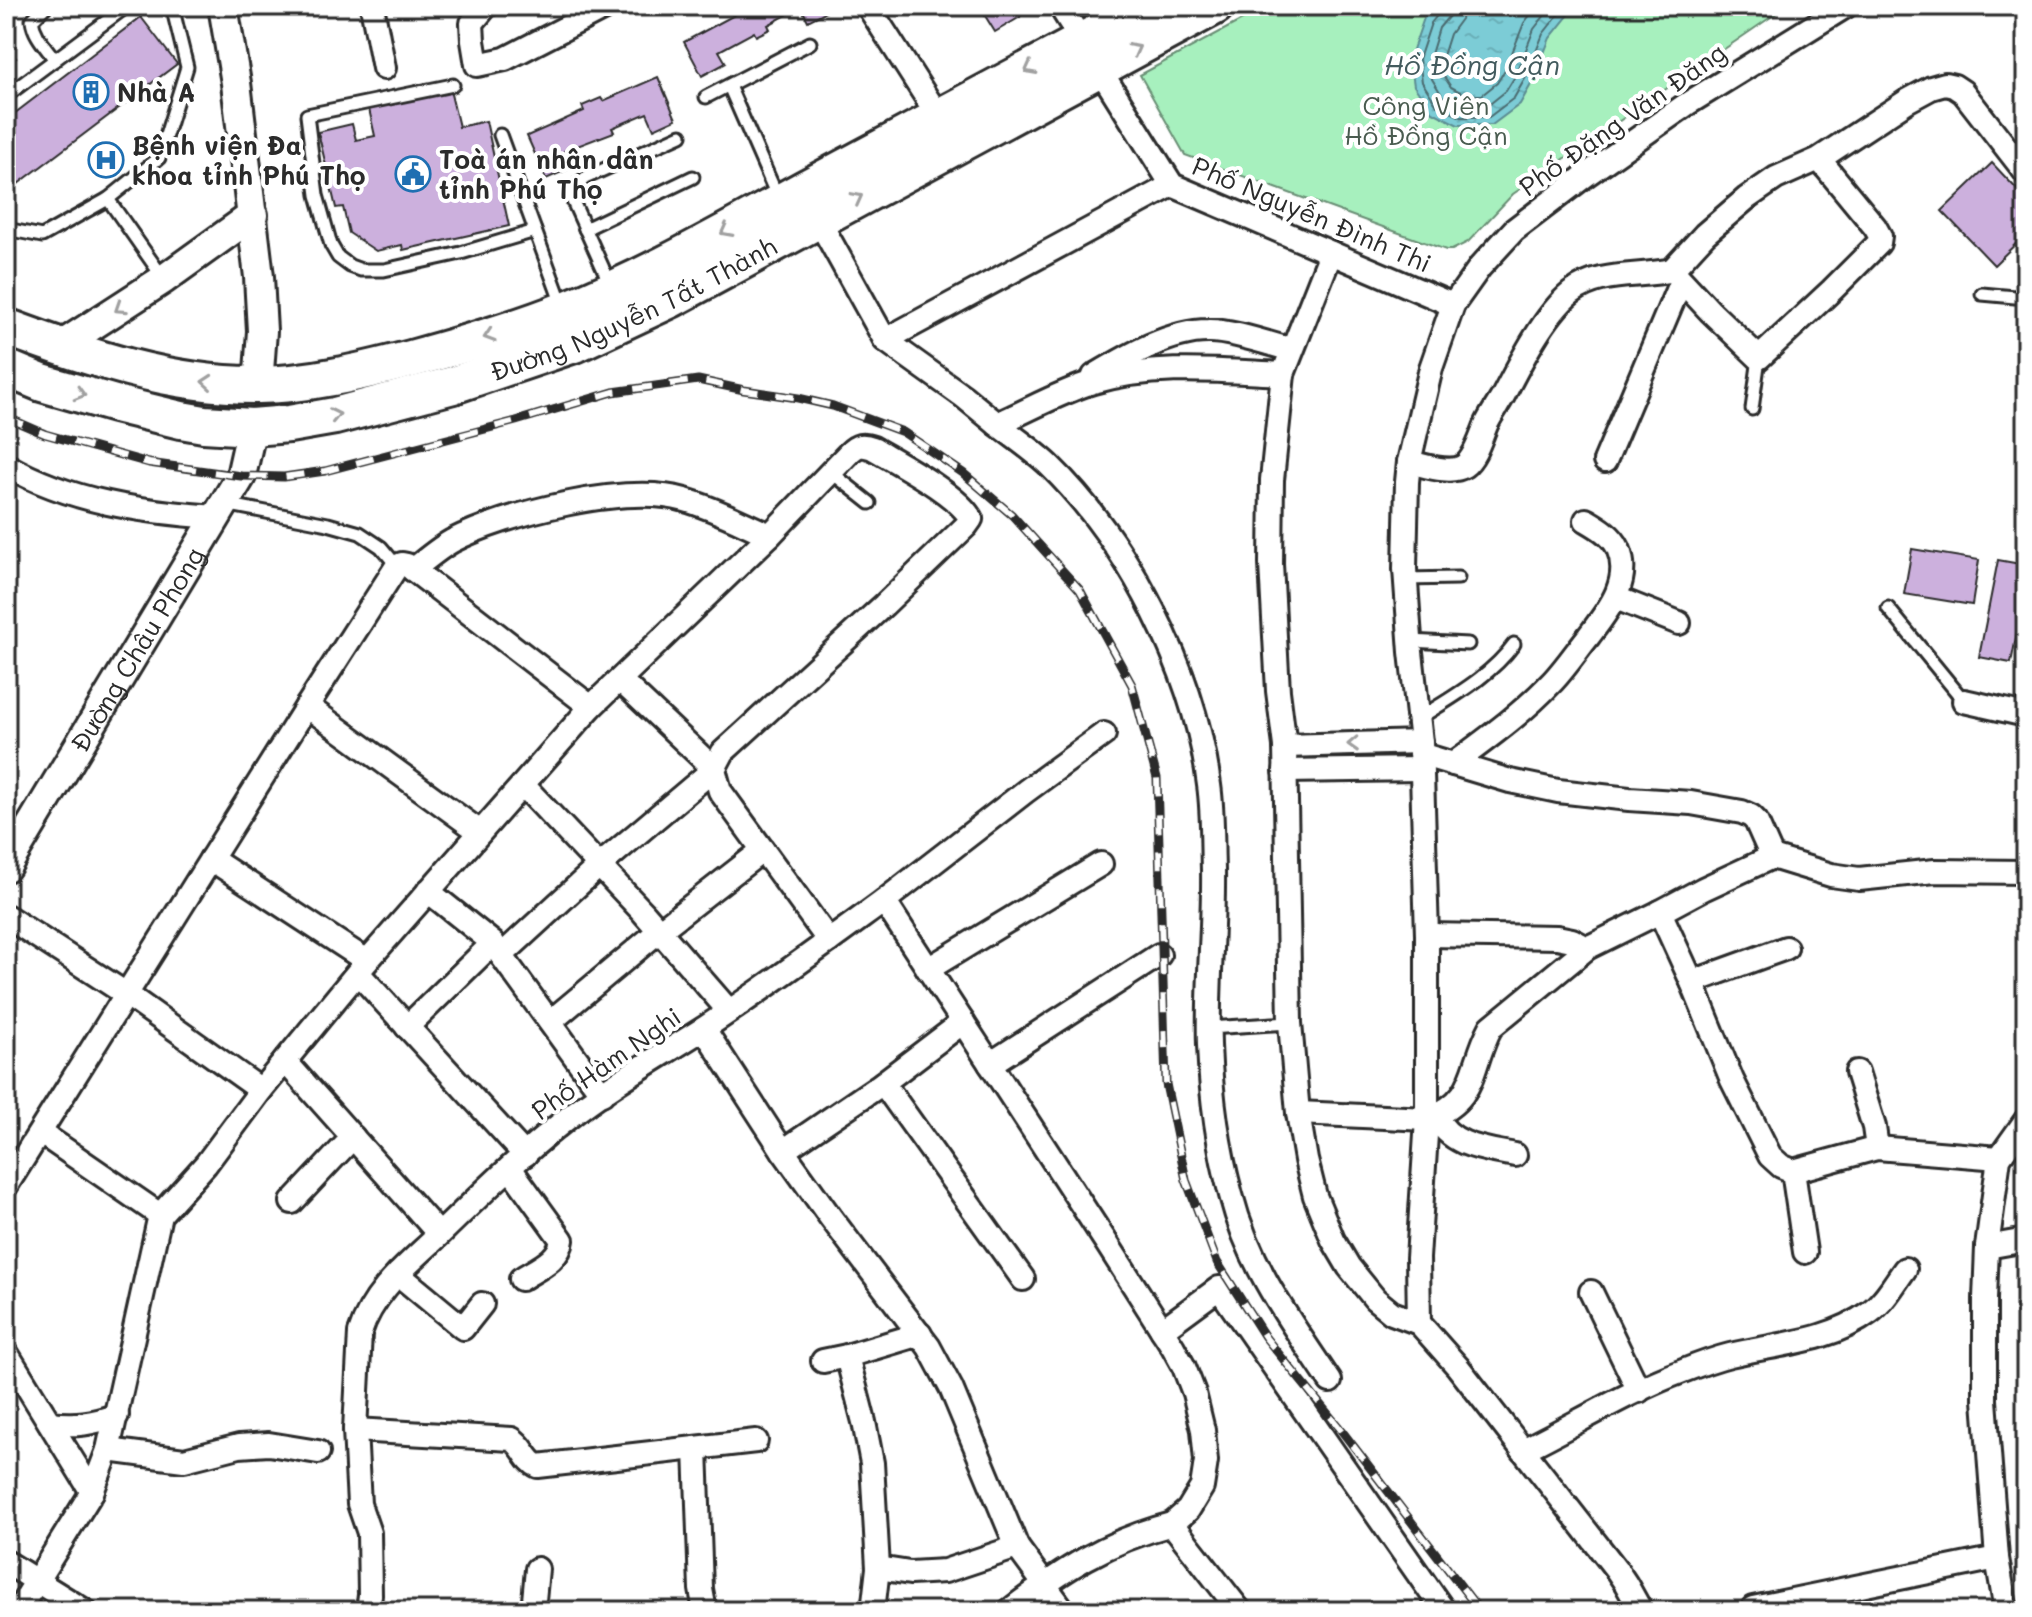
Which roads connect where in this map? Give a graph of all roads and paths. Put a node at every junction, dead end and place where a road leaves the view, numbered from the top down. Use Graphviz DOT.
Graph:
graph roads {
  1 [pos="46,6"];
  2 [pos="127,6"];
  3 [pos="172,6"];
  4 [pos="223,6"];
  5 [pos="372,6"];
  6 [pos="486,6"];
  7 [pos="608,6"];
  8 [pos="868,6"];
  9 [pos="1060,6"];
  10 [pos="1148,6"];
  11 [pos="1215,6"];
  12 [pos="1846,6"];
  13 [pos="810,43"];
  14 [pos="1090,55"];
  15 [pos="55,60"];
  16 [pos="384,68"];
  17 [pos="453,85"];
  18 [pos="729,86"];
  19 [pos="6,96"];
  20 [pos="706,97"];
  21 [pos="939,117"];
  22 [pos="500,135"];
  23 [pos="681,135"];
  24 [pos="1819,159"];
  25 [pos="2026,173"];
  26 [pos="693,177"];
  27 [pos="1172,185"];
  28 [pos="108,199"];
  29 [pos="779,202"];
  30 [pos="253,215"];
  31 [pos="818,219"];
  32 [pos="6,229"];
  33 [pos="585,229"];
  34 [pos="535,231"];
  35 [pos="1331,253"];
  36 [pos="1677,276"];
  37 [pos="164,279"];
  38 [pos="664,283"];
  39 [pos="613,289"];
  40 [pos="1982,294"];
  41 [pos="2026,298"];
  42 [pos="1453,305"];
  43 [pos="564,310"];
  44 [pos="6,327"];
  45 [pos="885,340"];
  46 [pos="59,347"];
  47 [pos="1292,350"];
  48 [pos="1759,358"];
  49 [pos="6,368"];
  50 [pos="1283,374"];
  51 [pos="258,385"];
  52 [pos="1072,390"];
  53 [pos="1752,409"];
  54 [pos="997,424"];
  55 [pos="252,427"];
  56 [pos="1605,461"];
  57 [pos="1409,462"];
  58 [pos="6,465"];
  59 [pos="831,472"];
  60 [pos="870,503"];
  61 [pos="220,511"];
  62 [pos="1586,520"];
  63 [pos="770,535"];
  64 [pos="405,568"];
  65 [pos="1458,578"];
  66 [pos="1405,579"];
  67 [pos="1616,598"];
  68 [pos="1888,608"];
  69 [pos="1679,623"];
  70 [pos="1410,641"];
  71 [pos="1468,644"];
  72 [pos="1514,644"];
  73 [pos="620,680"];
  74 [pos="1964,701"];
  75 [pos="307,706"];
  76 [pos="591,707"];
  77 [pos="2026,715"];
  78 [pos="1418,719"];
  79 [pos="1104,734"];
  80 [pos="1285,746"];
  81 [pos="1420,755"];
  82 [pos="1453,764"];
  83 [pos="714,769"];
  84 [pos="1285,771"];
  85 [pos="523,785"];
  86 [pos="480,832"];
  87 [pos="763,850"];
  88 [pos="1772,857"];
  89 [pos="211,859"];
  90 [pos="1101,864"];
  91 [pos="599,866"];
  92 [pos="6,867"];
  93 [pos="2026,872"];
  94 [pos="428,891"];
  95 [pos="884,901"];
  96 [pos="1660,912"];
  97 [pos="6,916"];
  98 [pos="659,931"];
  99 [pos="1427,935"];
  100 [pos="829,941"];
  101 [pos="1587,948"];
  102 [pos="1786,948"];
  103 [pos="497,949"];
  104 [pos="1159,955"];
  105 [pos="363,967"];
  106 [pos="928,969"];
  107 [pos="1692,982"];
  108 [pos="126,994"];
  109 [pos="729,1011"];
  110 [pos="550,1022"];
  111 [pos="963,1022"];
  112 [pos="1290,1023"];
  113 [pos="407,1027"];
  114 [pos="1209,1028"];
  115 [pos="704,1029"];
  116 [pos="285,1061"];
  117 [pos="990,1064"];
  118 [pos="1857,1072"];
  119 [pos="883,1083"];
  120 [pos="261,1090"];
  121 [pos="602,1094"];
  122 [pos="1298,1113"];
  123 [pos="1432,1118"];
  124 [pos="2026,1120"];
  125 [pos="41,1133"];
  126 [pos="353,1137"];
  127 [pos="1877,1148"];
  128 [pos="783,1151"];
  129 [pos="1515,1155"];
  130 [pos="1999,1158"];
  131 [pos="518,1162"];
  132 [pos="1793,1171"];
  133 [pos="6,1186"];
  134 [pos="292,1202"];
  135 [pos="160,1215"];
  136 [pos="439,1234"];
  137 [pos="2026,1240"];
  138 [pos="1987,1247"];
  139 [pos="1805,1252"];
  140 [pos="1905,1269"];
  141 [pos="398,1274"];
  142 [pos="521,1279"];
  143 [pos="1023,1279"];
  144 [pos="1591,1292"];
  145 [pos="482,1304"];
  146 [pos="1419,1323"];
  147 [pos="1162,1330"];
  148 [pos="920,1334"];
  149 [pos="6,1352"];
  150 [pos="847,1356"];
  151 [pos="823,1361"];
  152 [pos="1330,1381"];
  153 [pos="1639,1391"];
  154 [pos="117,1415"];
  155 [pos="50,1423"];
  156 [pos="355,1430"];
  157 [pos="756,1441"];
  158 [pos="696,1448"];
  159 [pos="108,1450"];
  160 [pos="1523,1450"];
  161 [pos="318,1452"];
  162 [pos="92,1492"];
  163 [pos="1172,1524"];
  164 [pos="1017,1547"];
  165 [pos="1997,1558"];
  166 [pos="6,1562"];
  167 [pos="878,1568"];
  168 [pos="537,1569"];
  169 [pos="38,1582"];
  170 [pos="1045,1584"];
  171 [pos="1753,1608"];
  172 [pos="18,1611"];
  173 [pos="85,1611"];
  174 [pos="368,1611"];
  175 [pos="533,1611"];
  176 [pos="705,1611"];
  177 [pos="873,1611"];
  178 [pos="1009,1611"];
  179 [pos="1064,1611"];
  180 [pos="1240,1611"];
  181 [pos="1444,1611"];
  182 [pos="1641,1611"];
  183 [pos="2006,1611"];
  1 -- 15 [label="lane"];
  2 -- 15 [label="lane"];
  3 -- 28 [label="lane"];
  4 -- 30 [label="street"];
  5 -- 16 [label="street"];
  6 -- 7 [label="street"];
  8 -- 21 [label="street"];
  9 -- 14 [label="street, Phố Nguyễn Đình Thi"];
  10 -- 14 [label="main road, Đường Nguyễn Tất Thành"];
  14 -- 11 [label="main road, Đường Nguyễn Tất Thành, one-way"];
  12 -- 42 [label="street, Phố Đặng Văn Đăng"];
  13 -- 18 [label="lane"];
  14 -- 21 [label="main road, Đường Nguyễn Tất Thành, one-way"];
  14 -- 27 [label="street, Phố Nguyễn Đình Thi"];
  31 -- 14 [label="main road, Đường Nguyễn Tất Thành, one-way"];
  15 -- 19 [label="lane"];
  17 -- 34 [label="lane"];
  18 -- 20 [label="lane"];
  18 -- 29 [label="lane"];
  21 -- 29 [label="main road, Đường Nguyễn Tất Thành"];
  22 -- 34 [label="lane"];
  23 -- 33 [label="lane"];
  24 -- 25 [label="street"];
  24 -- 36 [label="street"];
  24 -- 48 [label="street"];
  26 -- 33 [label="lane"];
  27 -- 35 [label="street, Phố Nguyễn Đình Thi"];
  27 -- 45 [label="street"];
  28 -- 32 [label="lane"];
  28 -- 37 [label="lane"];
  29 -- 38 [label="main road, Đường Nguyễn Tất Thành, one-way"];
  30 -- 37 [label="street"];
  30 -- 51 [label="street"];
  31 -- 38 [label="main road, Đường Nguyễn Tất Thành"];
  31 -- 45 [label="street"];
  33 -- 39 [label="lane"];
  34 -- 43 [label="lane"];
  35 -- 42 [label="street, Phố Nguyễn Đình Thi"];
  35 -- 47 [label="street"];
  36 -- 48 [label="street"];
  36 -- 56 [label="street"];
  36 -- 57 [label="street"];
  37 -- 46 [label="street, one-way"];
  38 -- 39 [label="main road, Đường Nguyễn Tất Thành"];
  55 -- 38 [label="main road, Đường Nguyễn Tất Thành, one-way"];
  39 -- 43 [label="main road, Đường Nguyễn Tất Thành"];
  40 -- 41 [label="lane"];
  42 -- 57 [label="street, Phố Đặng Văn Đăng"];
  43 -- 51 [label="main road, Đường Nguyễn Tất Thành, one-way"];
  44 -- 46 [label="main road, Đường Nguyễn Tất Thành"];
  45 -- 54 [label="street"];
  51 -- 46 [label="main road, Đường Nguyễn Tất Thành, one-way"];
  47 -- 50 [label="street"];
  47 -- 52 [label="street"];
  48 -- 53 [label="lane"];
  49 -- 55 [label="main road, Đường Nguyễn Tất Thành, one-way"];
  50 -- 52 [label="street"];
  50 -- 80 [label="street"];
  52 -- 54 [label="street"];
  54 -- 114 [label="street"];
  55 -- 61 [label="street, Đường Châu Phong"];
  57 -- 66 [label="street, Phố Đặng Văn Đăng"];
  58 -- 61 [label="street"];
  59 -- 60 [label="lane"];
  59 -- 63 [label="street"];
  59 -- 83 [label="street"];
  61 -- 64 [label="lane"];
  61 -- 92 [label="street, Đường Châu Phong"];
  62 -- 67 [label="street"];
  63 -- 64 [label="street"];
  63 -- 73 [label="street"];
  64 -- 75 [label="street"];
  64 -- 76 [label="street"];
  65 -- 66 [label="lane"];
  66 -- 70 [label="street, Phố Đặng Văn Đăng"];
  67 -- 69 [label="street"];
  67 -- 82 [label="street"];
  68 -- 74 [label="lane"];
  70 -- 71 [label="lane"];
  70 -- 78 [label="street, Phố Đặng Văn Đăng"];
  72 -- 78 [label="lane"];
  73 -- 76 [label="street"];
  73 -- 83 [label="street"];
  74 -- 77 [label="street"];
  75 -- 86 [label="street"];
  75 -- 89 [label="street"];
  76 -- 85 [label="street"];
  78 -- 81 [label="street, Phố Đặng Văn Đăng"];
  79 -- 95 [label="street"];
  81 -- 80 [label="street, one-way"];
  80 -- 84 [label="street"];
  81 -- 82 [label="street"];
  81 -- 84 [label="street"];
  81 -- 99 [label="street, Phố Đặng Văn Đăng"];
  82 -- 88 [label="street"];
  83 -- 87 [label="street"];
  83 -- 91 [label="street"];
  84 -- 112 [label="street"];
  85 -- 86 [label="street"];
  85 -- 91 [label="street"];
  86 -- 94 [label="street"];
  87 -- 98 [label="street"];
  87 -- 100 [label="street"];
  88 -- 93 [label="street"];
  88 -- 96 [label="street"];
  89 -- 105 [label="street"];
  89 -- 108 [label="street"];
  90 -- 106 [label="street"];
  91 -- 98 [label="street"];
  91 -- 103 [label="street"];
  94 -- 103 [label="street"];
  94 -- 105 [label="street"];
  95 -- 100 [label="street"];
  95 -- 106 [label="street"];
  96 -- 101 [label="street"];
  96 -- 107 [label="street"];
  97 -- 108 [label="street"];
  98 -- 109 [label="street"];
  98 -- 110 [label="street"];
  99 -- 101 [label="street"];
  99 -- 123 [label="street, Phố Đặng Văn Đăng"];
  100 -- 109 [label="street"];
  101 -- 123 [label="street"];
  102 -- 107 [label="street"];
  103 -- 110 [label="street"];
  103 -- 113 [label="street"];
  104 -- 117 [label="street"];
  105 -- 113 [label="street"];
  105 -- 116 [label="street"];
  106 -- 111 [label="street"];
  107 -- 132 [label="street"];
  108 -- 120 [label="street"];
  108 -- 125 [label="street"];
  109 -- 115 [label="street"];
  110 -- 121 [label="street"];
  111 -- 117 [label="street"];
  111 -- 119 [label="street"];
  112 -- 114 [label="lane"];
  112 -- 122 [label="street"];
  113 -- 131 [label="street"];
  114 -- 152 [label="street"];
  115 -- 121 [label="street, Phố Hàm Nghi"];
  115 -- 128 [label="street, Phố Hàm Nghi"];
  116 -- 120 [label="street"];
  116 -- 126 [label="street"];
  117 -- 147 [label="street"];
  118 -- 127 [label="street"];
  119 -- 128 [label="street"];
  119 -- 143 [label="street"];
  120 -- 135 [label="street"];
  121 -- 131 [label="street, Phố Hàm Nghi"];
  122 -- 123 [label="street"];
  122 -- 146 [label="street"];
  123 -- 129 [label="street"];
  123 -- 146 [label="street, Phố Đặng Văn Đăng"];
  124 -- 130 [label="street"];
  125 -- 133 [label="street"];
  125 -- 135 [label="street"];
  126 -- 134 [label="street"];
  126 -- 136 [label="street"];
  127 -- 130 [label="street"];
  127 -- 132 [label="street"];
  128 -- 148 [label="street, Phố Hàm Nghi"];
  130 -- 138 [label="street"];
  131 -- 136 [label="street, Phố Hàm Nghi"];
  131 -- 142 [label="street"];
  132 -- 139 [label="street"];
  135 -- 154 [label="street"];
  136 -- 141 [label="street, Phố Hàm Nghi"];
  137 -- 138 [label="street"];
  138 -- 165 [label="street"];
  140 -- 153 [label="street"];
  141 -- 145 [label="street"];
  141 -- 156 [label="street, Phố Hàm Nghi"];
  144 -- 153 [label="street"];
  146 -- 160 [label="street"];
  147 -- 163 [label="street"];
  147 -- 181 [label="street"];
  148 -- 150 [label="street"];
  148 -- 164 [label="street, Phố Hàm Nghi"];
  149 -- 155 [label="street"];
  150 -- 151 [label="street"];
  150 -- 167 [label="street"];
  153 -- 160 [label="street"];
  154 -- 155 [label="street"];
  154 -- 159 [label="street"];
  155 -- 162 [label="street"];
  156 -- 158 [label="street"];
  156 -- 174 [label="street, Phố Hàm Nghi"];
  157 -- 158 [label="street"];
  158 -- 176 [label="street"];
  159 -- 161 [label="street"];
  159 -- 162 [label="street"];
  160 -- 182 [label="street"];
  162 -- 169 [label="street"];
  163 -- 170 [label="street"];
  163 -- 180 [label="street"];
  164 -- 167 [label="street"];
  164 -- 170 [label="street, Phố Hàm Nghi"];
  165 -- 171 [label="street"];
  165 -- 183 [label="street"];
  166 -- 169 [label="street"];
  167 -- 177 [label="street"];
  168 -- 175 [label="street"];
  169 -- 172 [label="street"];
  169 -- 173 [label="street"];
  170 -- 178 [label="street"];
  170 -- 179 [label="street, Phố Hàm Nghi"];
}
